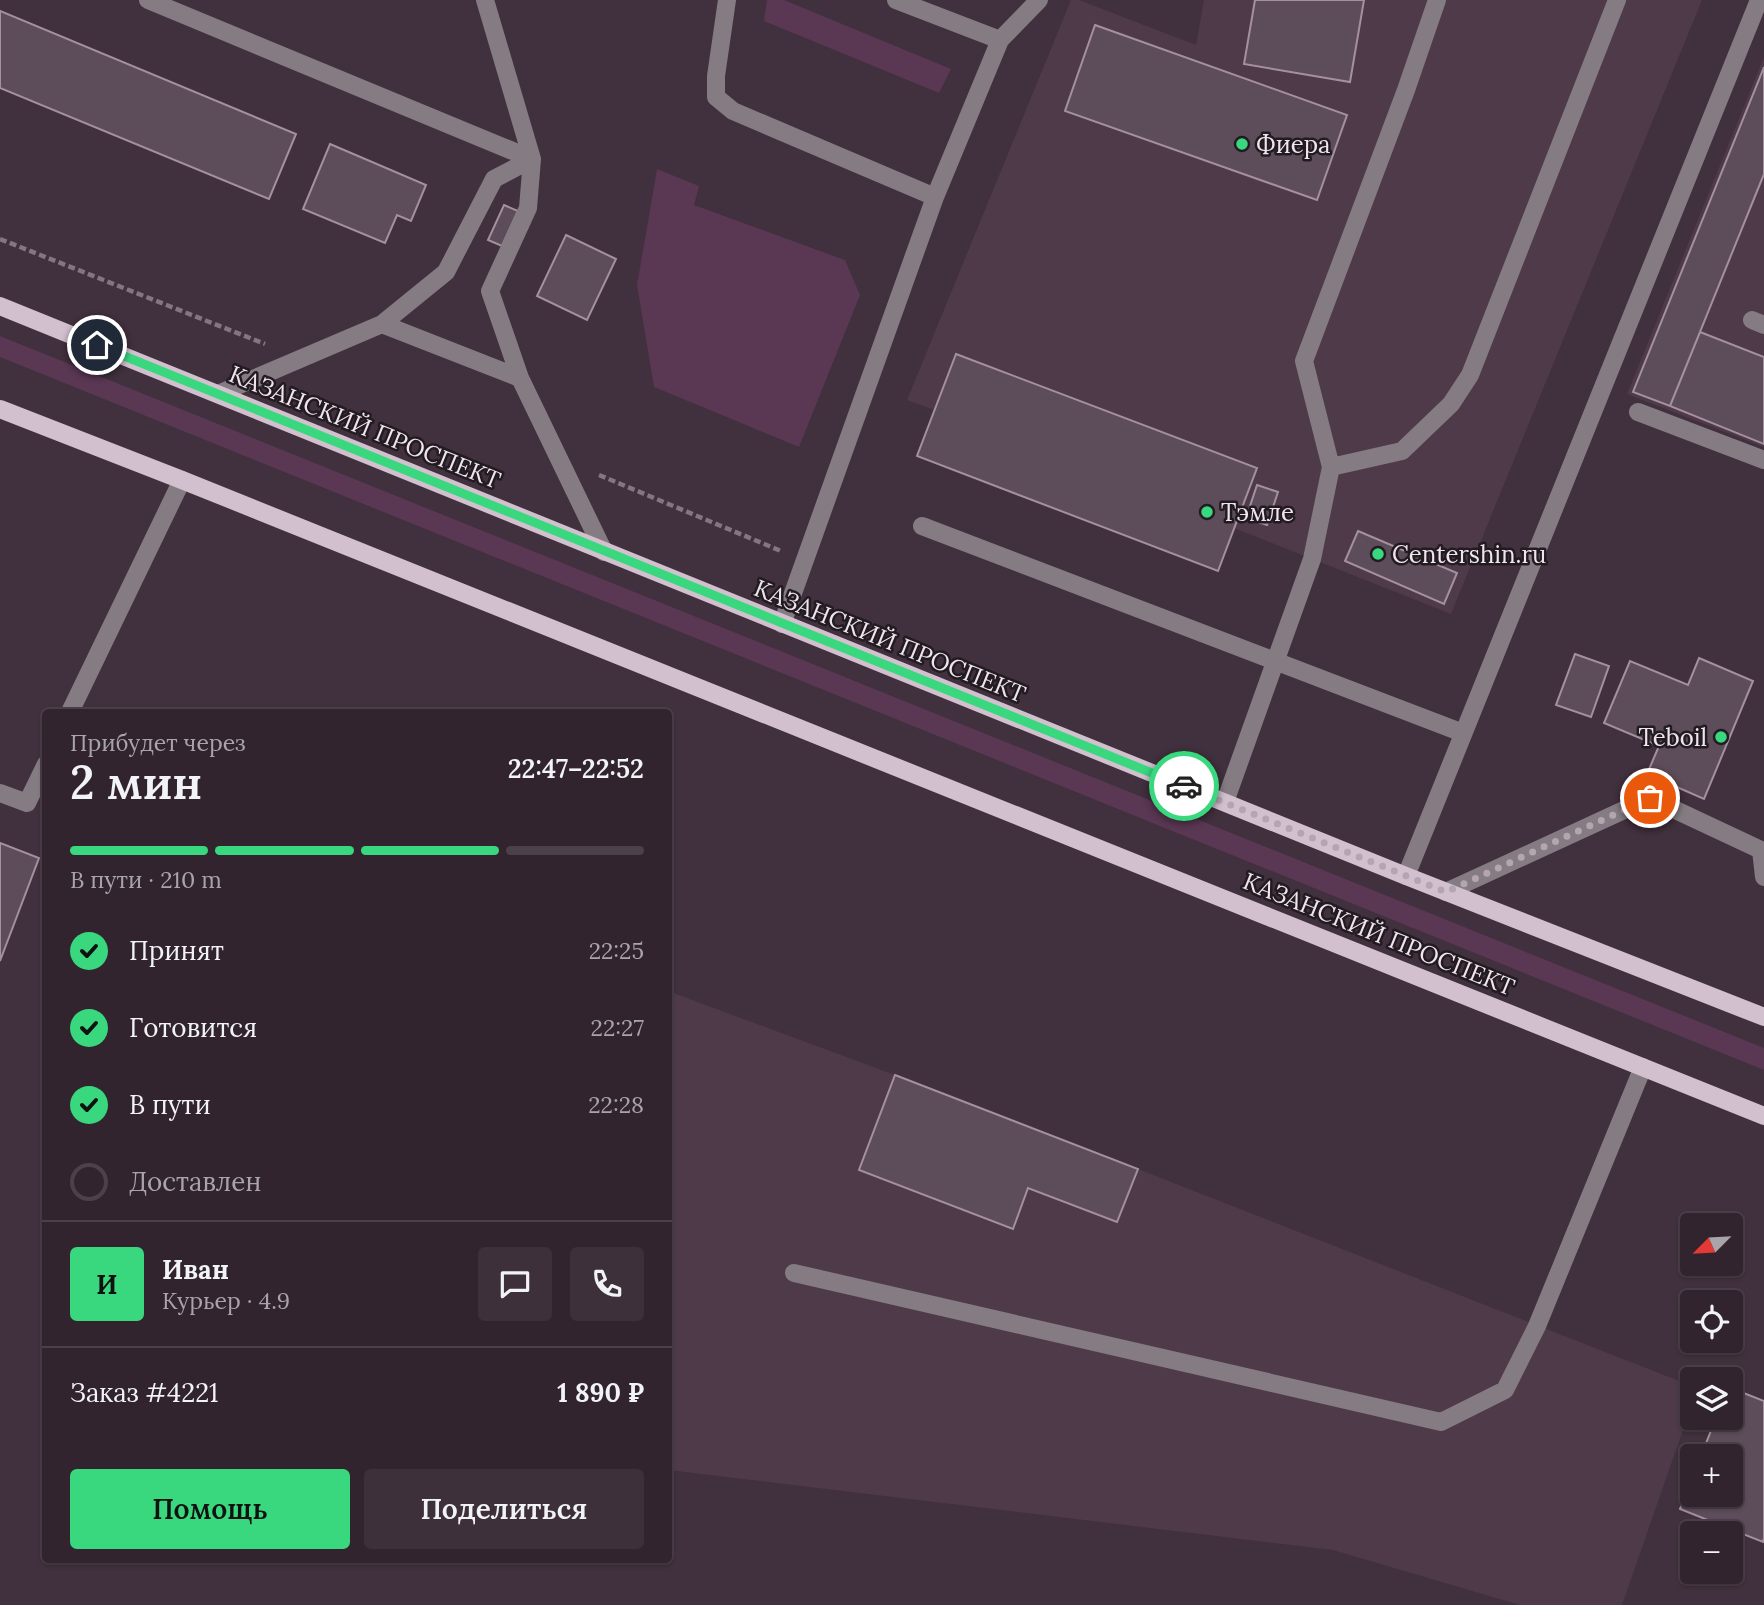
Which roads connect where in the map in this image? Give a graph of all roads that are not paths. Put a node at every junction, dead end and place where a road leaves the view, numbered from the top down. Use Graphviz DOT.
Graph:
graph roads {
  1 [pos="148,0"];
  2 [pos="485,0"];
  3 [pos="727,0"];
  4 [pos="896,0"];
  5 [pos="1039,0"];
  6 [pos="1437,0"];
  7 [pos="1617,0"];
  8 [pos="1759,0"];
  9 [pos="1000,40"];
  10 [pos="532,159"];
  11 [pos="934,197"];
  12 [pos="0,306"];
  13 [pos="382,324"];
  14 [pos="520,378"];
  15 [pos="218,394"];
  16 [pos="0,409"];
  17 [pos="1638,412"];
  18 [pos="1764,460"];
  19 [pos="1331,467"];
  20 [pos="182,480"];
  21 [pos="922,526"];
  22 [pos="604,552"];
  23 [pos="782,624"];
  24 [pos="1275,661"];
  25 [pos="72,709"];
  26 [pos="1463,733"];
  27 [pos="42,772"];
  28 [pos="0,793"];
  29 [pos="1225,802"];
  30 [pos="1406,876"];
  31 [pos="1764,877"];
  32 [pos="1446,892"];
  33 [pos="1764,1017"];
  34 [pos="1643,1067"];
  35 [pos="1764,1116"];
  36 [pos="794,1273"];
  1 -- 10 [label="lane"];
  2 -- 10 [label="lane"];
  3 -- 11 [label="lane"];
  4 -- 9 [label="lane"];
  5 -- 9 [label="lane"];
  6 -- 19 [label="lane"];
  7 -- 19 [label="lane"];
  8 -- 26 [label="lane"];
  9 -- 11 [label="lane"];
  10 -- 13 [label="lane"];
  10 -- 14 [label="lane"];
  11 -- 23 [label="lane"];
  12 -- 15 [label="main road, КАЗАНСКИЙ ПРОСПЕКТ"];
  13 -- 14 [label="lane"];
  13 -- 15 [label="lane"];
  14 -- 22 [label="lane"];
  15 -- 22 [label="main road, КАЗАНСКИЙ ПРОСПЕКТ"];
  16 -- 20 [label="main road, КАЗАНСКИЙ ПРОСПЕКТ"];
  17 -- 18 [label="lane"];
  19 -- 24 [label="lane"];
  20 -- 25 [label="lane"];
  20 -- 34 [label="main road, КАЗАНСКИЙ ПРОСПЕКТ"];
  21 -- 24 [label="lane"];
  22 -- 23 [label="main road, КАЗАНСКИЙ ПРОСПЕКТ"];
  23 -- 29 [label="main road, КАЗАНСКИЙ ПРОСПЕКТ"];
  24 -- 26 [label="lane"];
  24 -- 29 [label="lane"];
  26 -- 30 [label="lane"];
  27 -- 28 [label="lane"];
  29 -- 30 [label="main road, КАЗАНСКИЙ ПРОСПЕКТ"];
  30 -- 32 [label="main road, КАЗАНСКИЙ ПРОСПЕКТ"];
  31 -- 32 [label="lane"];
  32 -- 33 [label="main road, КАЗАНСКИЙ ПРОСПЕКТ"];
  34 -- 35 [label="main road, КАЗАНСКИЙ ПРОСПЕКТ"];
  34 -- 36 [label="lane"];
}
